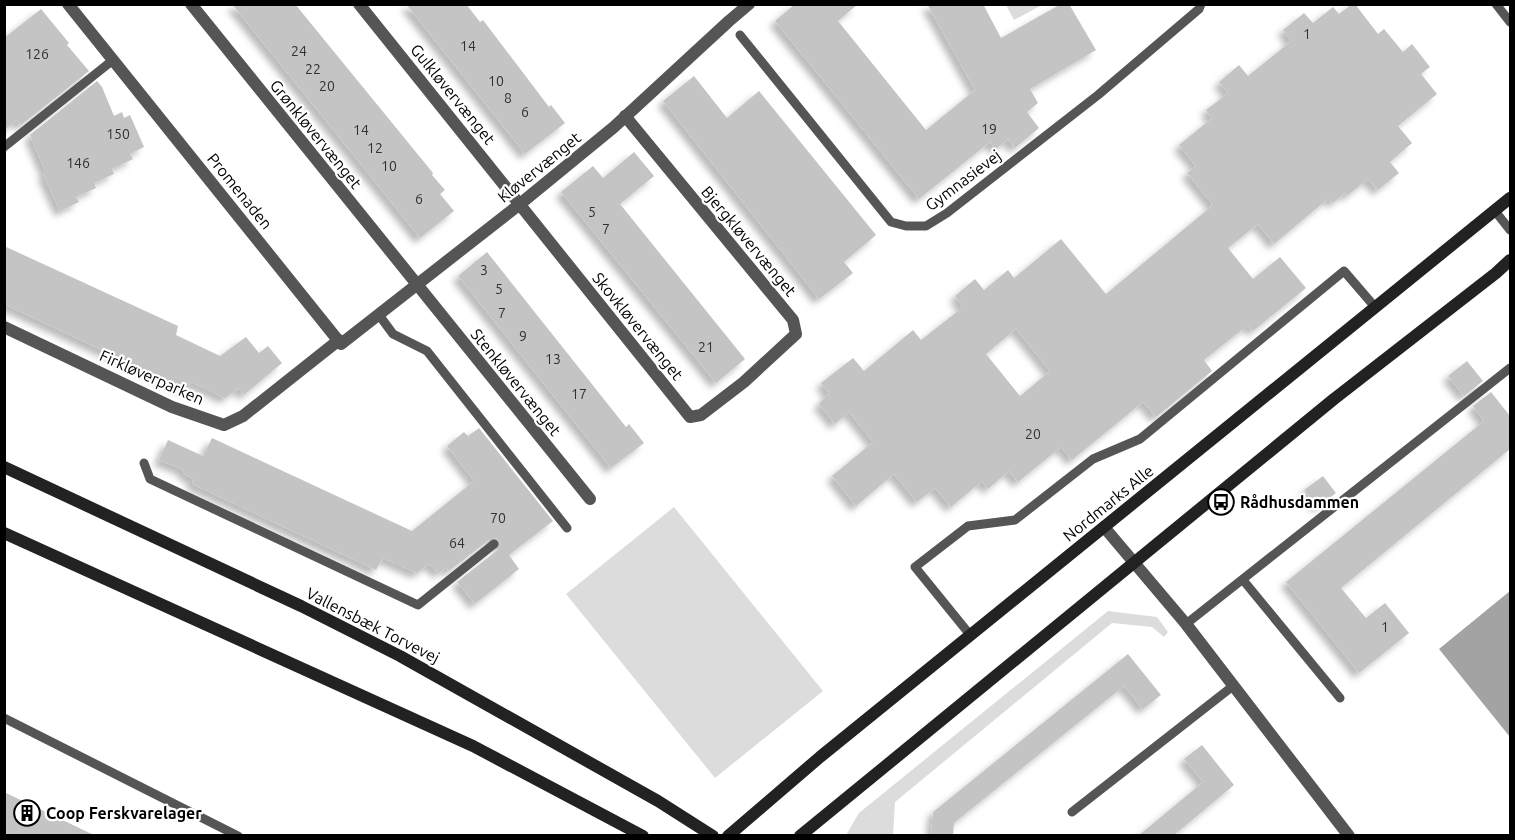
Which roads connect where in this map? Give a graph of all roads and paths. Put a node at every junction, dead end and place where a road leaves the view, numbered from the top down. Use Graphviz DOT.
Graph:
graph roads {
  1 [pos="68,4"];
  2 [pos="191,4"];
  3 [pos="359,4"];
  4 [pos="749,4"];
  5 [pos="1201,4"];
  6 [pos="1496,4"];
  7 [pos="1510,22"];
  8 [pos="740,35"];
  9 [pos="113,60"];
  10 [pos="625,116"];
  11 [pos="4,147"];
  12 [pos="1510,198"];
  13 [pos="520,204"];
  14 [pos="1495,212"];
  15 [pos="1510,231"];
  16 [pos="1510,260"];
  17 [pos="417,285"];
  18 [pos="1375,307"];
  19 [pos="379,315"];
  20 [pos="4,327"];
  21 [pos="340,342"];
  22 [pos="1510,368"];
  23 [pos="744,382"];
  24 [pos="144,463"];
  25 [pos="4,467"];
  26 [pos="590,499"];
  27 [pos="1104,527"];
  28 [pos="567,528"];
  29 [pos="4,533"];
  30 [pos="494,544"];
  31 [pos="1134,562"];
  32 [pos="1243,580"];
  33 [pos="1186,624"];
  34 [pos="971,636"];
  35 [pos="1233,686"];
  36 [pos="1340,698"];
  37 [pos="4,718"];
  38 [pos="1072,812"];
  39 [pos="237,836"];
  40 [pos="643,836"];
  41 [pos="713,836"];
  42 [pos="728,836"];
  43 [pos="800,836"];
  44 [pos="1349,836"];
  1 -- 9 [label="street, Promenaden"];
  2 -- 17 [label="street, Grønkløvervænget"];
  3 -- 13 [label="street, Gulkløvervænget"];
  4 -- 10 [label="street, Kløvervænget"];
  5 -- 8 [label="lane, Gymnasievej"];
  6 -- 7 [label="lane"];
  9 -- 11 [label="lane"];
  9 -- 21 [label="street, Promenaden"];
  10 -- 13 [label="street, Kløvervænget"];
  10 -- 23 [label="street, Bjergkløvervænget"];
  12 -- 14 [label="street, Nordmarks Alle"];
  13 -- 17 [label="street, Kløvervænget"];
  13 -- 23 [label="street, Skovkløvervænget"];
  14 -- 15 [label="lane"];
  14 -- 18 [label="street, Nordmarks Alle"];
  16 -- 31 [label="street"];
  17 -- 19 [label="street, Kløvervænget"];
  17 -- 26 [label="street, Stenkløvervænget"];
  18 -- 27 [label="street, Nordmarks Alle"];
  18 -- 34 [label="lane"];
  19 -- 21 [label="street, Kløvervænget"];
  19 -- 28 [label="lane"];
  20 -- 21 [label="street, Firkløverparken"];
  22 -- 32 [label="lane"];
  24 -- 30 [label="lane"];
  25 -- 41 [label="street, Vallensbæk Torvevej"];
  27 -- 31 [label="street"];
  27 -- 34 [label="street, Nordmarks Alle"];
  29 -- 40 [label="street"];
  31 -- 33 [label="street"];
  31 -- 43 [label="street"];
  32 -- 33 [label="lane"];
  32 -- 36 [label="lane"];
  33 -- 35 [label="street"];
  34 -- 42 [label="street, Nordmarks Alle"];
  35 -- 38 [label="lane"];
  35 -- 44 [label="street"];
  37 -- 39 [label="lane"];
}
